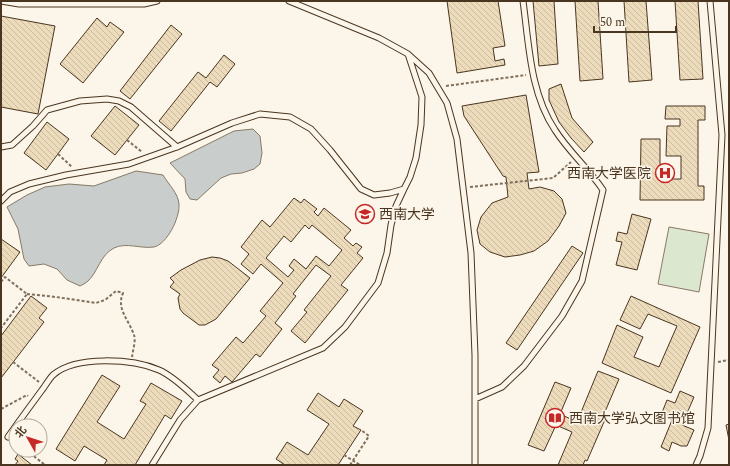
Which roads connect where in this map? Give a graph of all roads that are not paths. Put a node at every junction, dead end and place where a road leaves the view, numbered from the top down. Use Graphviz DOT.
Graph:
graph roads {
  1 [pos="1,1"];
  2 [pos="157,1"];
  3 [pos="289,1"];
  4 [pos="523,1"];
  5 [pos="710,1"];
  6 [pos="408,54"];
  7 [pos="177,147"];
  8 [pos="1,148"];
  9 [pos="404,188"];
  10 [pos="1,201"];
  11 [pos="475,399"];
  12 [pos="198,400"];
  13 [pos="21,418"];
  14 [pos="152,465"];
  15 [pos="475,465"];
  16 [pos="696,465"];
  1 -- 2 [label="lane"];
  3 -- 6 [label="lane"];
  4 -- 11 [label="lane"];
  5 -- 16 [label="lane"];
  6 -- 9 [label="lane"];
  6 -- 11 [label="lane"];
  7 -- 8 [label="lane"];
  7 -- 9 [label="lane"];
  7 -- 10 [label="lane"];
  9 -- 12 [label="lane"];
  11 -- 15 [label="lane"];
  12 -- 13 [label="lane"];
  12 -- 14 [label="lane"];
}
